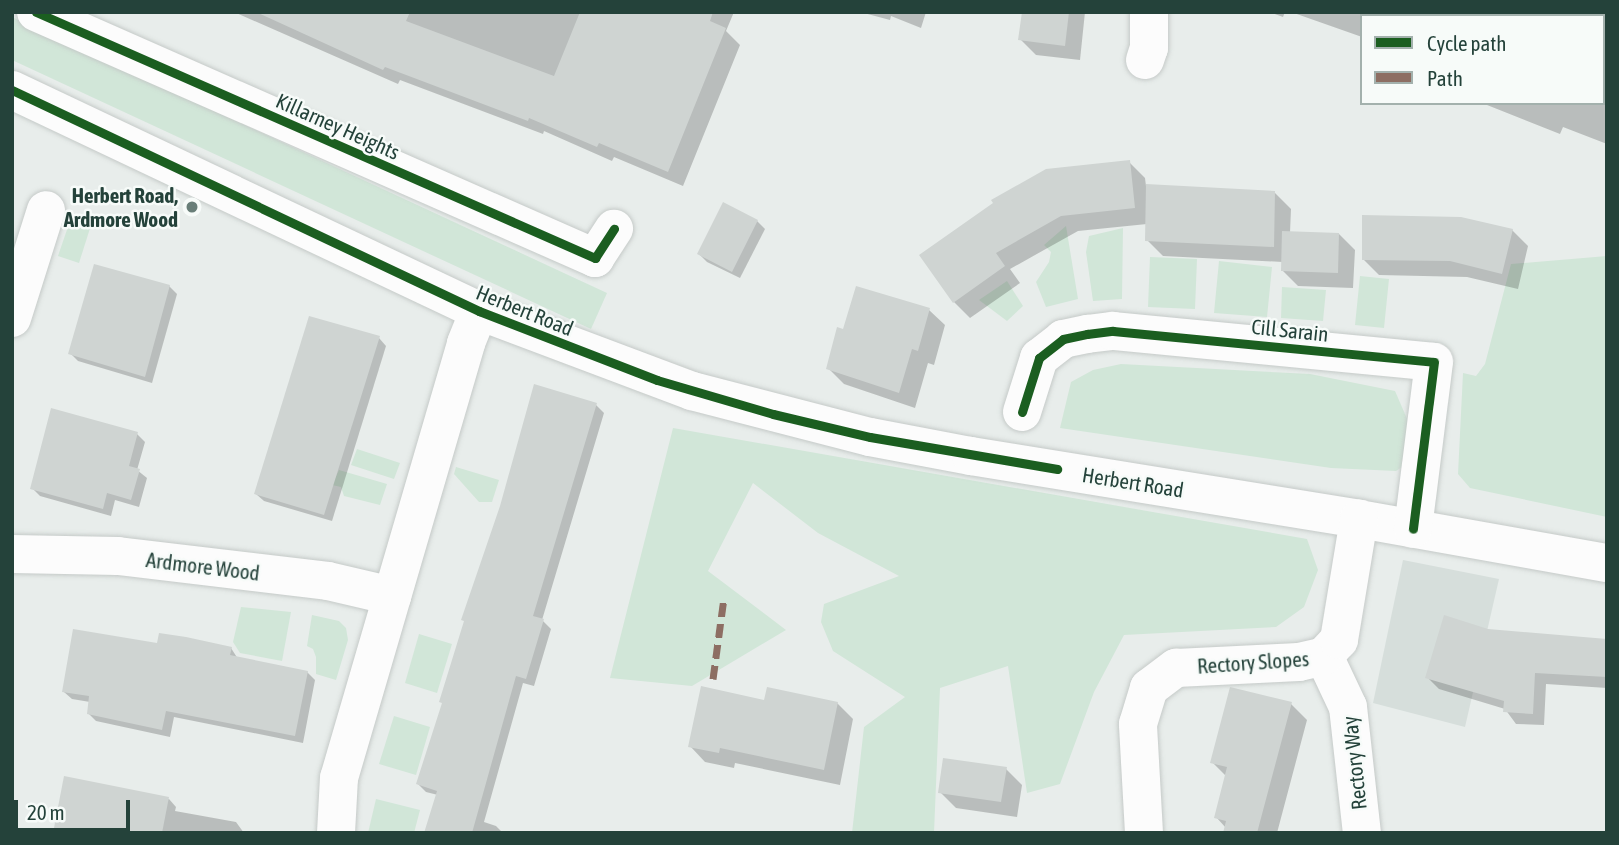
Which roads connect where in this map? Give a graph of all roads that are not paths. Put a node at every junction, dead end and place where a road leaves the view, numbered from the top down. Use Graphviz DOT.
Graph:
graph roads {
  1 [pos="36,12"];
  2 [pos="1149,12"];
  3 [pos="1145,60"];
  4 [pos="12,90"];
  5 [pos="46,209"];
  6 [pos="614,229"];
  7 [pos="20,261"];
  8 [pos="479,311"];
  9 [pos="12,318"];
  10 [pos="1022,412"];
  11 [pos="1359,519"];
  12 [pos="1413,529"];
  13 [pos="12,554"];
  14 [pos="1607,563"];
  15 [pos="392,596"];
  16 [pos="1324,656"];
  17 [pos="335,833"];
  18 [pos="1144,833"];
  19 [pos="1362,833"];
  1 -- 6 [label="street, Killarney Heights"];
  2 -- 3 [label="street"];
  4 -- 8 [label="street, Herbert Road"];
  5 -- 7 [label="street"];
  7 -- 9 [label="street"];
  8 -- 11 [label="street, Herbert Road"];
  8 -- 15 [label="street"];
  10 -- 12 [label="street, Cill Sarain"];
  11 -- 12 [label="street, Herbert Road"];
  11 -- 16 [label="street, Rectory Slopes"];
  12 -- 14 [label="street, Herbert Road"];
  13 -- 15 [label="street, Ardmore Wood"];
  15 -- 17 [label="street"];
  16 -- 18 [label="street, Rectory Slopes"];
  16 -- 19 [label="street, Rectory Way"];
}
